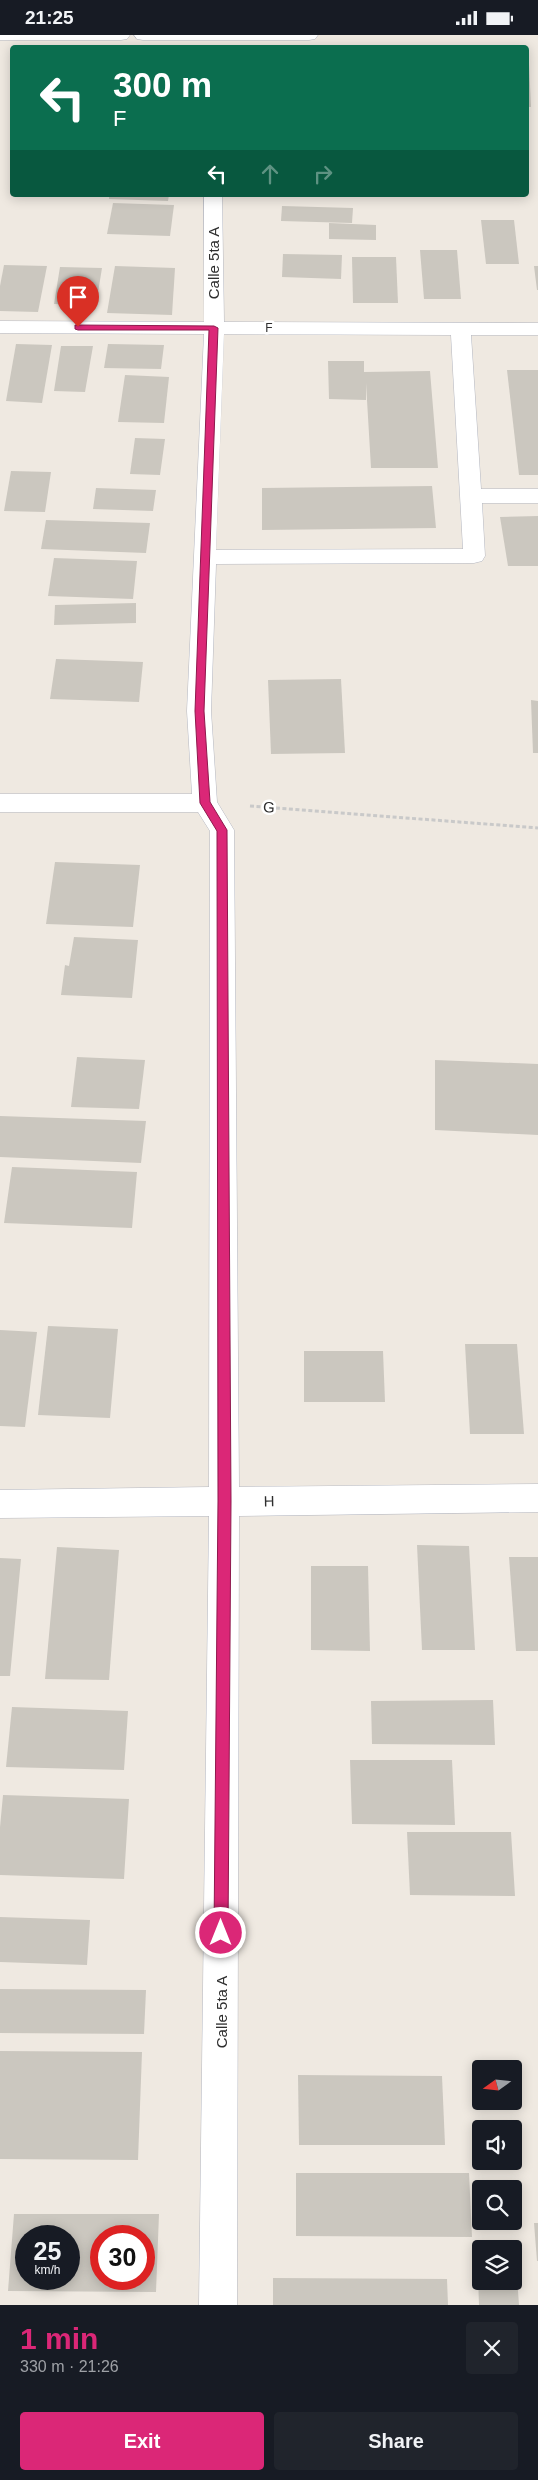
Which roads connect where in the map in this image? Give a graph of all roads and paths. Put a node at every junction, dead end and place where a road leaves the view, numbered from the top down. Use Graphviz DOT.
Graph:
graph roads {
  1 [pos="0,35"];
  2 [pos="121,35"];
  3 [pos="143,35"];
  4 [pos="213,35"];
  5 [pos="309,35"];
  6 [pos="213,197"];
  7 [pos="0,327"];
  8 [pos="214,328"];
  9 [pos="461,329"];
  10 [pos="538,329"];
  11 [pos="470,496"];
  12 [pos="538,496"];
  13 [pos="205,557"];
  14 [pos="0,803"];
  15 [pos="205,803"];
  16 [pos="538,828"];
  17 [pos="538,1498"];
  18 [pos="224,1501"];
  19 [pos="0,1504"];
  20 [pos="218,2305"];
  1 -- 2 [label="street"];
  3 -- 4 [label="street"];
  4 -- 5 [label="street"];
  6 -- 8 [label="street, Calle 5ta A"];
  7 -- 8 [label="street, F"];
  8 -- 9 [label="street, F"];
  8 -- 13 [label="street, Calle 5ta A"];
  9 -- 10 [label="street, F"];
  9 -- 11 [label="street"];
  11 -- 12 [label="street"];
  11 -- 13 [label="street"];
  13 -- 15 [label="street, Calle 5ta A"];
  14 -- 15 [label="street"];
  15 -- 16 [label="path, G"];
  15 -- 18 [label="street, Calle 5ta A"];
  17 -- 18 [label="street, H"];
  18 -- 19 [label="street, H"];
  18 -- 20 [label="street, Calle 5ta A"];
}
